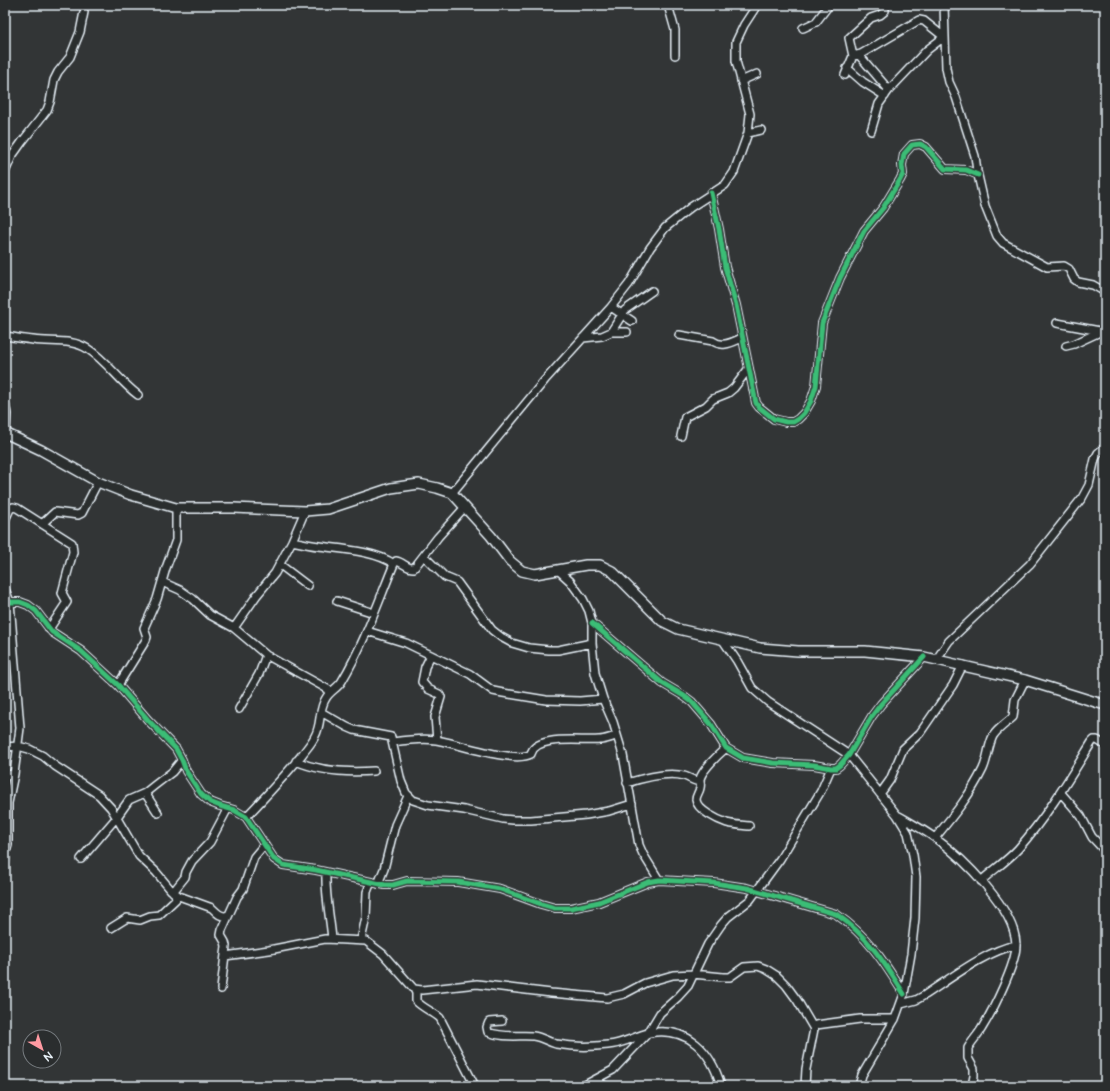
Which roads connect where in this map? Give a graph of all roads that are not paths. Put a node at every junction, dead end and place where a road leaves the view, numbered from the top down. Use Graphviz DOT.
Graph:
graph roads {
  1 [pos="668,5"];
  2 [pos="757,5"];
  3 [pos="829,5"];
  4 [pos="885,5"];
  5 [pos="944,5"];
  6 [pos="84,12"];
  7 [pos="803,28"];
  8 [pos="944,37"];
  9 [pos="676,55"];
  10 [pos="856,56"];
  11 [pos="757,74"];
  12 [pos="741,81"];
  13 [pos="887,93"];
  14 [pos="761,130"];
  15 [pos="871,131"];
  16 [pos="748,133"];
  17 [pos="5,172"];
  18 [pos="978,175"];
  19 [pos="711,193"];
  20 [pos="652,291"];
  21 [pos="1105,292"];
  22 [pos="611,307"];
  23 [pos="622,315"];
  24 [pos="632,321"];
  25 [pos="1057,323"];
  26 [pos="1104,330"];
  27 [pos="611,332"];
  28 [pos="626,332"];
  29 [pos="679,335"];
  30 [pos="5,336"];
  31 [pos="583,338"];
  32 [pos="742,338"];
  33 [pos="1066,346"];
  34 [pos="749,368"];
  35 [pos="138,395"];
  36 [pos="5,403"];
  37 [pos="6,434"];
  38 [pos="681,436"];
  39 [pos="1105,447"];
  40 [pos="98,482"];
  41 [pos="452,493"];
  42 [pos="465,507"];
  43 [pos="176,508"];
  44 [pos="305,511"];
  45 [pos="5,520"];
  46 [pos="42,524"];
  47 [pos="292,541"];
  48 [pos="424,556"];
  49 [pos="280,564"];
  50 [pos="394,564"];
  51 [pos="559,571"];
  52 [pos="162,582"];
  53 [pos="308,586"];
  54 [pos="5,589"];
  55 [pos="337,601"];
  56 [pos="7,602"];
  57 [pos="374,613"];
  58 [pos="592,623"];
  59 [pos="234,628"];
  60 [pos="49,629"];
  61 [pos="367,631"];
  62 [pos="722,639"];
  63 [pos="592,643"];
  64 [pos="266,655"];
  65 [pos="431,655"];
  66 [pos="924,657"];
  67 [pos="936,660"];
  68 [pos="963,665"];
  69 [pos="1025,680"];
  70 [pos="118,685"];
  71 [pos="331,691"];
  72 [pos="603,699"];
  73 [pos="1105,704"];
  74 [pos="239,709"];
  75 [pos="321,712"];
  76 [pos="617,736"];
  77 [pos="437,740"];
  78 [pos="393,742"];
  79 [pos="1105,745"];
  80 [pos="18,746"];
  81 [pos="5,747"];
  82 [pos="726,748"];
  83 [pos="849,755"];
  84 [pos="182,760"];
  85 [pos="296,761"];
  86 [pos="831,768"];
  87 [pos="374,771"];
  88 [pos="14,774"];
  89 [pos="5,775"];
  90 [pos="700,780"];
  91 [pos="627,783"];
  92 [pos="145,793"];
  93 [pos="1061,793"];
  94 [pos="880,794"];
  95 [pos="408,796"];
  96 [pos="632,804"];
  97 [pos="228,808"];
  98 [pos="158,814"];
  99 [pos="898,814"];
  100 [pos="117,817"];
  101 [pos="246,817"];
  102 [pos="749,826"];
  103 [pos="935,838"];
  104 [pos="264,845"];
  105 [pos="1105,851"];
  106 [pos="6,854"];
  107 [pos="81,859"];
  108 [pos="5,864"];
  109 [pos="326,872"];
  110 [pos="659,880"];
  111 [pos="981,881"];
  112 [pos="371,882"];
  113 [pos="378,884"];
  114 [pos="756,892"];
  115 [pos="174,893"];
  116 [pos="228,916"];
  117 [pos="111,928"];
  118 [pos="332,939"];
  119 [pos="361,940"];
  120 [pos="1016,945"];
  121 [pos="225,956"];
  122 [pos="693,974"];
  123 [pos="221,989"];
  124 [pos="414,989"];
  125 [pos="904,994"];
  126 [pos="901,1004"];
  127 [pos="895,1019"];
  128 [pos="502,1021"];
  129 [pos="814,1029"];
  130 [pos="648,1033"];
  131 [pos="595,1080"];
  132 [pos="475,1086"];
  133 [pos="583,1086"];
  134 [pos="605,1086"];
  135 [pos="721,1086"];
  136 [pos="805,1086"];
  137 [pos="859,1086"];
  138 [pos="972,1086"];
  1 -- 9 [label="street"];
  2 -- 12 [label="street"];
  3 -- 7 [label="street"];
  4 -- 10 [label="street"];
  5 -- 8 [label="street"];
  6 -- 17 [label="street"];
  8 -- 10 [label="street"];
  8 -- 13 [label="street"];
  8 -- 18 [label="street"];
  10 -- 13 [label="street"];
  10 -- 13 [label="street"];
  11 -- 12 [label="street"];
  12 -- 16 [label="street"];
  13 -- 15 [label="street"];
  14 -- 16 [label="street"];
  16 -- 19 [label="street"];
  18 -- 21 [label="street"];
  18 -- 34 [label="street"];
  19 -- 22 [label="street"];
  19 -- 32 [label="street"];
  20 -- 23 [label="street"];
  22 -- 23 [label="street"];
  22 -- 31 [label="street"];
  23 -- 24 [label="street"];
  23 -- 27 [label="street"];
  25 -- 26 [label="street"];
  26 -- 33 [label="street"];
  27 -- 28 [label="street"];
  27 -- 31 [label="street"];
  29 -- 32 [label="street"];
  30 -- 35 [label="street"];
  31 -- 41 [label="street"];
  32 -- 34 [label="street"];
  34 -- 38 [label="street"];
  36 -- 37 [label="street"];
  37 -- 40 [label="main road"];
  39 -- 67 [label="street"];
  40 -- 43 [label="main road"];
  40 -- 46 [label="street"];
  41 -- 42 [label="main road"];
  41 -- 44 [label="main road"];
  42 -- 48 [label="street"];
  42 -- 51 [label="main road"];
  43 -- 44 [label="main road"];
  43 -- 52 [label="street"];
  44 -- 47 [label="street"];
  45 -- 46 [label="street"];
  46 -- 60 [label="street"];
  47 -- 49 [label="street"];
  47 -- 50 [label="street"];
  48 -- 50 [label="street"];
  48 -- 63 [label="street"];
  49 -- 53 [label="street"];
  49 -- 59 [label="street"];
  50 -- 57 [label="street"];
  51 -- 58 [label="street"];
  51 -- 62 [label="main road"];
  52 -- 59 [label="street"];
  52 -- 70 [label="street"];
  54 -- 56 [label="street"];
  55 -- 57 [label="street"];
  56 -- 60 [label="street"];
  56 -- 80 [label="street"];
  57 -- 61 [label="street"];
  58 -- 63 [label="street"];
  58 -- 82 [label="street"];
  59 -- 64 [label="street"];
  60 -- 70 [label="street"];
  61 -- 65 [label="street"];
  61 -- 71 [label="street"];
  62 -- 66 [label="main road"];
  62 -- 83 [label="street"];
  63 -- 72 [label="street"];
  64 -- 71 [label="street"];
  64 -- 74 [label="street"];
  65 -- 72 [label="street"];
  65 -- 77 [label="street"];
  66 -- 67 [label="main road"];
  66 -- 83 [label="street"];
  67 -- 68 [label="main road"];
  68 -- 69 [label="main road"];
  68 -- 94 [label="street"];
  69 -- 73 [label="main road"];
  69 -- 103 [label="street"];
  70 -- 84 [label="street"];
  71 -- 75 [label="street"];
  72 -- 76 [label="street"];
  75 -- 78 [label="street"];
  75 -- 85 [label="street"];
  76 -- 77 [label="street"];
  76 -- 91 [label="street"];
  77 -- 78 [label="street"];
  78 -- 95 [label="street"];
  79 -- 93 [label="street"];
  80 -- 81 [label="street"];
  80 -- 88 [label="street"];
  80 -- 100 [label="street"];
  82 -- 86 [label="street"];
  82 -- 90 [label="street"];
  83 -- 86 [label="street"];
  83 -- 94 [label="street"];
  84 -- 92 [label="street"];
  84 -- 97 [label="street"];
  85 -- 87 [label="street"];
  85 -- 101 [label="street"];
  86 -- 114 [label="street"];
  88 -- 89 [label="street"];
  88 -- 106 [label="street"];
  90 -- 91 [label="street"];
  90 -- 102 [label="street"];
  91 -- 96 [label="street"];
  92 -- 98 [label="street"];
  92 -- 100 [label="street"];
  93 -- 105 [label="street"];
  93 -- 111 [label="street"];
  94 -- 99 [label="street"];
  95 -- 96 [label="street"];
  95 -- 113 [label="street"];
  96 -- 110 [label="street"];
  97 -- 101 [label="street"];
  97 -- 115 [label="street"];
  99 -- 103 [label="street"];
  99 -- 125 [label="street"];
  100 -- 107 [label="street"];
  100 -- 115 [label="street"];
  101 -- 104 [label="street"];
  103 -- 111 [label="street"];
  104 -- 109 [label="street"];
  104 -- 116 [label="street"];
  106 -- 108 [label="street"];
  109 -- 112 [label="street"];
  109 -- 118 [label="street"];
  110 -- 113 [label="street"];
  110 -- 114 [label="street"];
  111 -- 120 [label="street"];
  112 -- 113 [label="street"];
  112 -- 119 [label="street"];
  114 -- 122 [label="street"];
  114 -- 125 [label="street"];
  115 -- 116 [label="street"];
  115 -- 117 [label="street"];
  116 -- 121 [label="street"];
  118 -- 119 [label="street"];
  118 -- 121 [label="street"];
  119 -- 124 [label="street"];
  120 -- 126 [label="street"];
  120 -- 138 [label="street"];
  121 -- 123 [label="street"];
  122 -- 124 [label="street"];
  122 -- 129 [label="street"];
  122 -- 130 [label="street"];
  124 -- 132 [label="street"];
  125 -- 126 [label="street"];
  126 -- 127 [label="street"];
  127 -- 129 [label="street"];
  127 -- 137 [label="street"];
  128 -- 130 [label="street"];
  129 -- 136 [label="street"];
  130 -- 131 [label="street"];
  130 -- 135 [label="street"];
  131 -- 133 [label="street"];
  131 -- 134 [label="street"];
}
